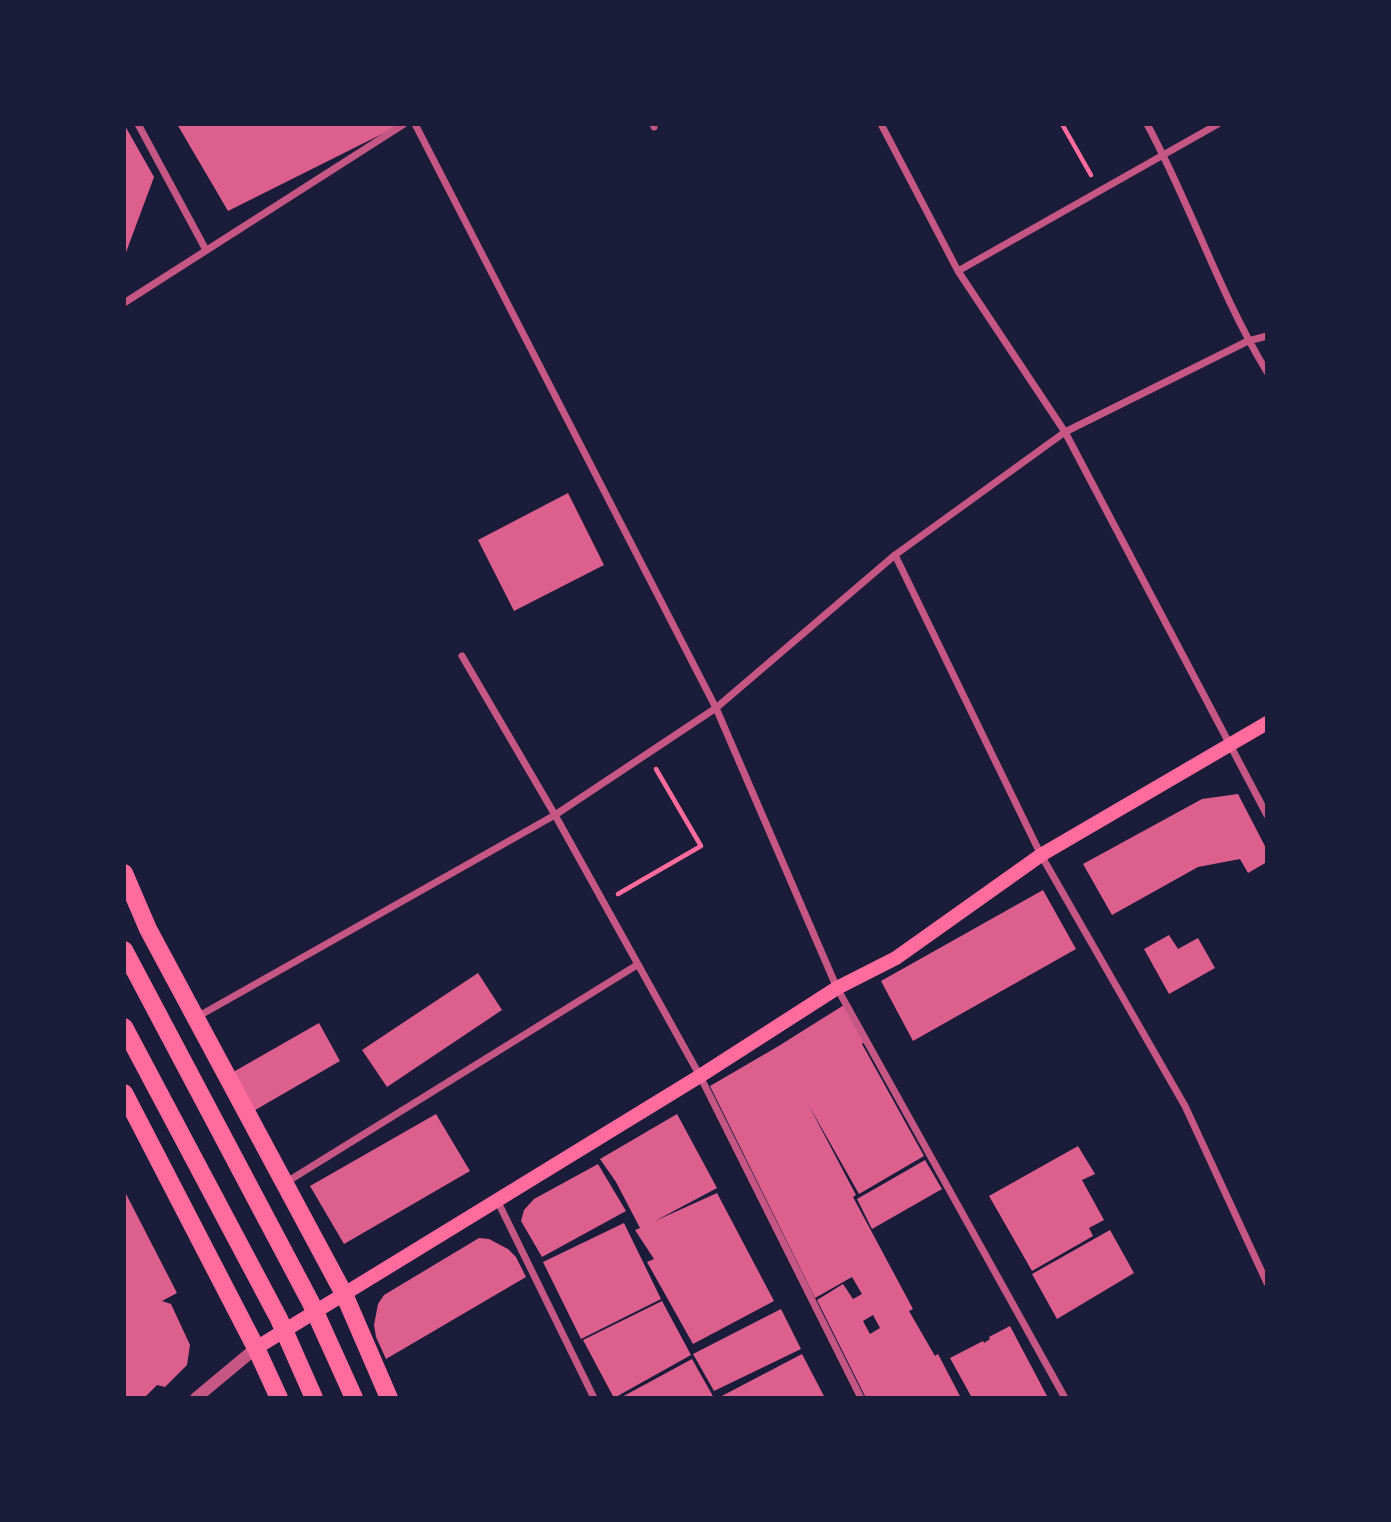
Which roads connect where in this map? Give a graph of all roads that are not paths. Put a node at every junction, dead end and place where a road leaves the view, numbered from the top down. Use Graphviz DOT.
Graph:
graph roads {
  1 [pos="138,124"];
  2 [pos="404,124"];
  3 [pos="415,124"];
  4 [pos="881,124"];
  5 [pos="1147,124"];
  6 [pos="1218,124"];
  7 [pos="1164,155"];
  8 [pos="206,250"];
  9 [pos="958,271"];
  10 [pos="124,303"];
  11 [pos="1267,336"];
  12 [pos="1248,341"];
  13 [pos="1267,372"];
  14 [pos="1065,432"];
  15 [pos="895,555"];
  16 [pos="462,656"];
  17 [pos="716,708"];
  18 [pos="1267,723"];
  19 [pos="1230,746"];
  20 [pos="555,815"];
  21 [pos="1267,815"];
  22 [pos="1041,855"];
  23 [pos="124,873"];
  24 [pos="124,950"];
  25 [pos="637,964"];
  26 [pos="837,988"];
  27 [pos="196,1018"];
  28 [pos="124,1027"];
  29 [pos="700,1076"];
  30 [pos="124,1093"];
  31 [pos="285,1184"];
  32 [pos="497,1200"];
  33 [pos="1267,1283"];
  34 [pos="344,1294"];
  35 [pos="256,1348"];
  36 [pos="196,1398"];
  37 [pos="279,1398"];
  38 [pos="314,1398"];
  39 [pos="354,1398"];
  40 [pos="389,1398"];
  41 [pos="594,1398"];
  42 [pos="861,1398"];
  43 [pos="1065,1398"];
  1 -- 8 [label="street"];
  2 -- 8 [label="street"];
  3 -- 17 [label="street"];
  4 -- 9 [label="street"];
  5 -- 7 [label="street"];
  6 -- 7 [label="street"];
  7 -- 9 [label="street"];
  7 -- 12 [label="street"];
  8 -- 10 [label="street"];
  9 -- 14 [label="street"];
  11 -- 12 [label="street"];
  12 -- 13 [label="street"];
  12 -- 14 [label="street"];
  14 -- 15 [label="street"];
  14 -- 19 [label="street"];
  15 -- 17 [label="street"];
  15 -- 22 [label="street"];
  16 -- 20 [label="street"];
  17 -- 20 [label="street"];
  17 -- 26 [label="street"];
  18 -- 19 [label="main road"];
  19 -- 21 [label="street"];
  19 -- 22 [label="main road"];
  20 -- 25 [label="street"];
  20 -- 27 [label="street"];
  22 -- 26 [label="main road"];
  22 -- 33 [label="street"];
  23 -- 27 [label="main road"];
  24 -- 39 [label="main road"];
  25 -- 29 [label="street"];
  25 -- 31 [label="street"];
  26 -- 29 [label="main road"];
  26 -- 43 [label="street"];
  27 -- 31 [label="main road"];
  28 -- 38 [label="main road"];
  29 -- 32 [label="main road"];
  29 -- 42 [label="street"];
  30 -- 35 [label="main road"];
  31 -- 34 [label="main road"];
  32 -- 34 [label="main road"];
  32 -- 41 [label="street"];
  34 -- 35 [label="main road"];
  34 -- 40 [label="main road"];
  35 -- 36 [label="street"];
  35 -- 37 [label="main road"];
}
